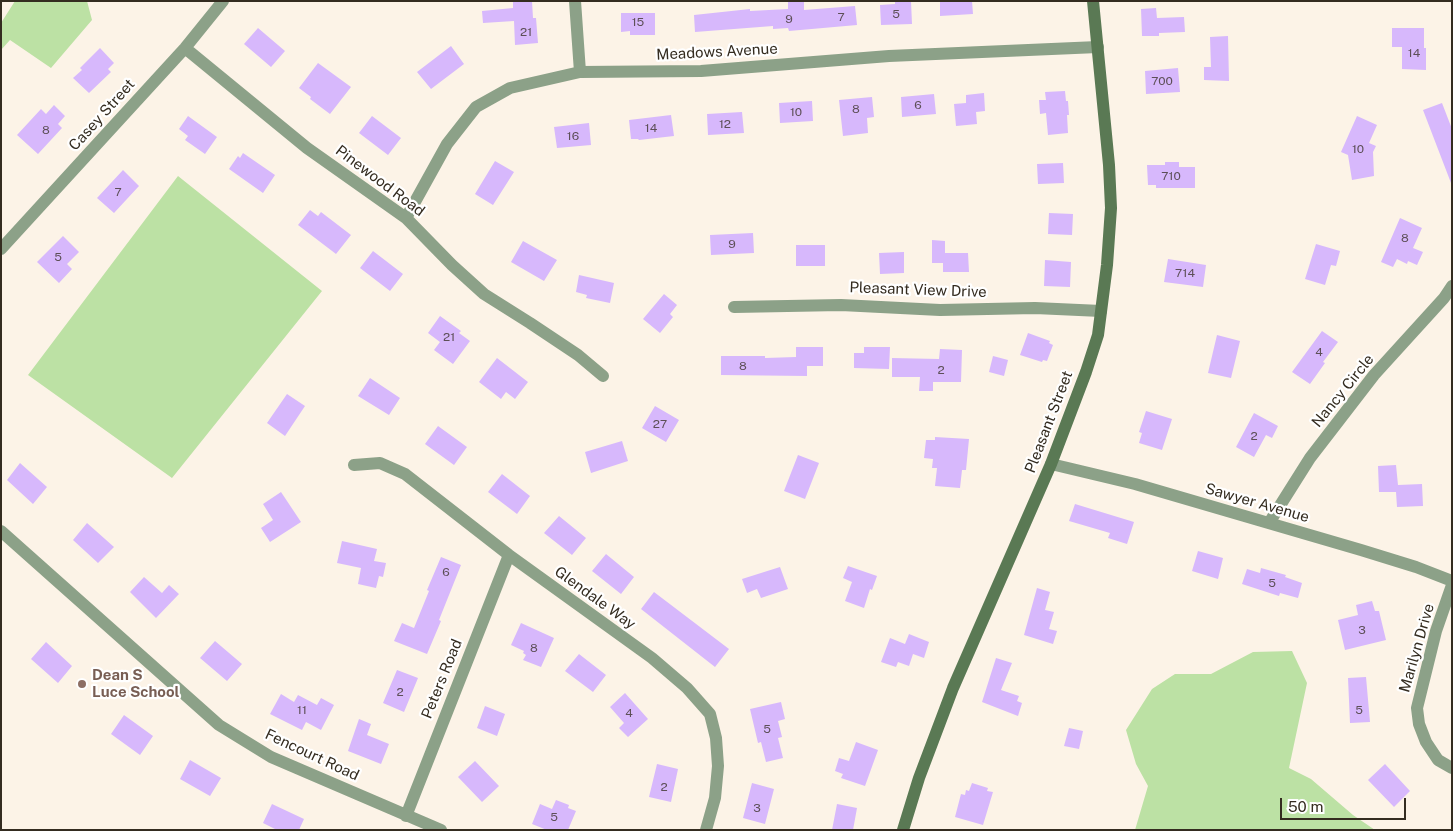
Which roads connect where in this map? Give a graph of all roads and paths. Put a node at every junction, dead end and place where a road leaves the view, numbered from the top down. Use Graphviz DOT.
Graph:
graph roads {
  1 [pos="224,1"];
  2 [pos="576,1"];
  3 [pos="1093,1"];
  4 [pos="1098,47"];
  5 [pos="185,48"];
  6 [pos="580,72"];
  7 [pos="406,218"];
  8 [pos="1,249"];
  9 [pos="1452,286"];
  10 [pos="734,307"];
  11 [pos="1101,311"];
  12 [pos="602,376"];
  13 [pos="1051,464"];
  14 [pos="354,465"];
  15 [pos="1268,523"];
  16 [pos="1,531"];
  17 [pos="509,555"];
  18 [pos="1452,581"];
  19 [pos="1452,586"];
  20 [pos="1452,768"];
  21 [pos="406,816"];
  22 [pos="441,830"];
  23 [pos="706,830"];
  24 [pos="903,830"];
  1 -- 5 [label="street, Casey Street"];
  2 -- 6 [label="street"];
  3 -- 4 [label="main road, Pleasant Street"];
  4 -- 6 [label="street, Meadows Avenue"];
  4 -- 11 [label="main road, Pleasant Street"];
  5 -- 7 [label="street, Pinewood Road"];
  5 -- 8 [label="street, Casey Street"];
  6 -- 7 [label="street, Meadows Avenue"];
  7 -- 12 [label="street, Pinewood Road"];
  9 -- 15 [label="street, Nancy Circle"];
  10 -- 11 [label="street, Pleasant View Drive"];
  11 -- 13 [label="main road, Pleasant Street"];
  13 -- 15 [label="street, Sawyer Avenue"];
  13 -- 24 [label="main road, Pleasant Street"];
  14 -- 17 [label="street, Glendale Way"];
  15 -- 18 [label="street, Sawyer Avenue"];
  16 -- 21 [label="street, Fencourt Road"];
  17 -- 21 [label="street, Peters Road"];
  17 -- 23 [label="street, Glendale Way"];
  19 -- 20 [label="street, Marilyn Drive"];
  21 -- 22 [label="street, Fencourt Road"];
}
